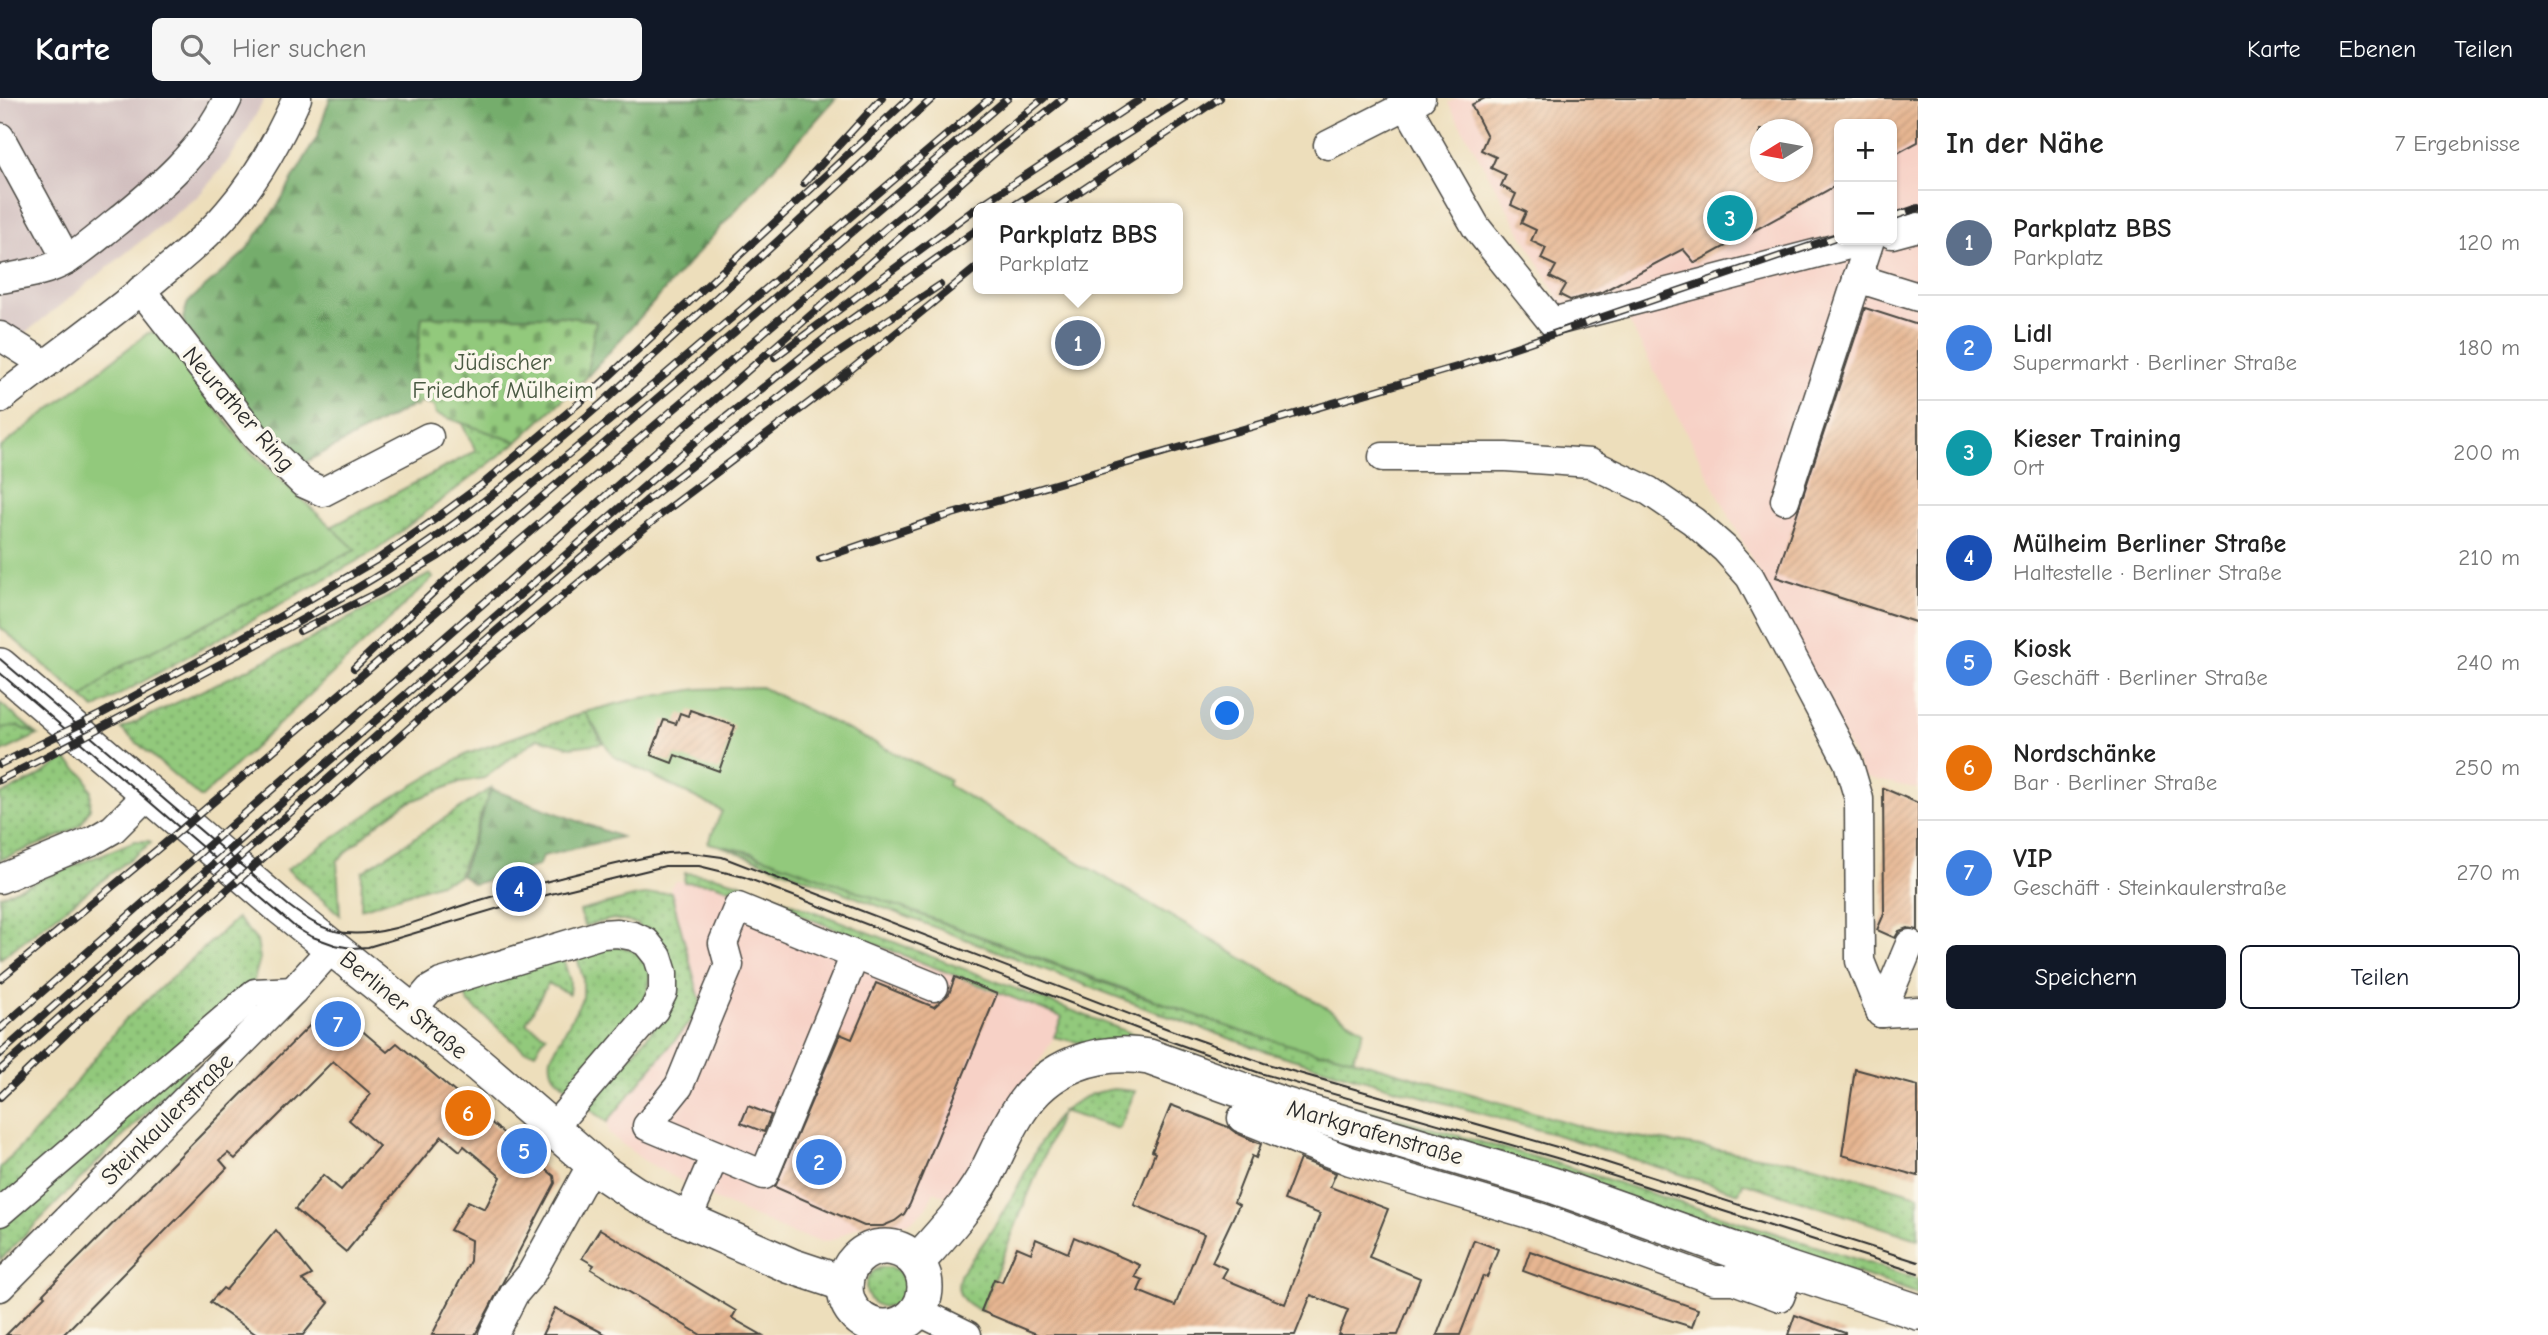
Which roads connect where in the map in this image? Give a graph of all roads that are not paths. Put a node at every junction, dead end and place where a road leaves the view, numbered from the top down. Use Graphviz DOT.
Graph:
graph roads {
  1 [pos="228,98"];
  2 [pos="298,98"];
  3 [pos="1414,102"];
  4 [pos="0,137"];
  5 [pos="1328,145"];
  6 [pos="1918,227"];
  7 [pos="1897,233"];
  8 [pos="1850,245"];
  9 [pos="1867,245"];
  10 [pos="67,260"];
  11 [pos="1857,278"];
  12 [pos="0,279"];
  13 [pos="141,290"];
  14 [pos="1918,297"];
  15 [pos="0,337"];
  16 [pos="45,364"];
  17 [pos="0,399"];
  18 [pos="429,437"];
  19 [pos="1383,457"];
  20 [pos="1785,500"];
  21 [pos="0,666"];
  22 [pos="149,793"];
  23 [pos="0,879"];
  24 [pos="1910,944"];
  25 [pos="332,948"];
  26 [pos="855,955"];
  27 [pos="934,987"];
  28 [pos="293,991"];
  29 [pos="412,1010"];
  30 [pos="1918,1010"];
  31 [pos="1881,1013"];
  32 [pos="561,1118"];
  33 [pos="1241,1118"];
  34 [pos="1279,1118"];
  35 [pos="1453,1154"];
  36 [pos="715,1155"];
  37 [pos="592,1164"];
  38 [pos="1444,1187"];
  39 [pos="0,1212"];
  40 [pos="687,1220"];
  41 [pos="917,1262"];
  42 [pos="845,1284"];
  43 [pos="1785,1284"];
  44 [pos="0,1287"];
  45 [pos="918,1311"];
  46 [pos="1918,1312"];
  47 [pos="881,1331"];
  48 [pos="493,1335"];
  49 [pos="967,1335"];
  1 -- 10 [label="street"];
  2 -- 13 [label="street"];
  3 -- 5 [label="street"];
  3 -- 8 [label="street"];
  4 -- 10 [label="street"];
  6 -- 7 [label="street"];
  9 -- 11 [label="street"];
  10 -- 12 [label="street"];
  11 -- 14 [label="street"];
  11 -- 20 [label="street"];
  13 -- 16 [label="street"];
  13 -- 18 [label="street, Neurather Ring"];
  15 -- 16 [label="street"];
  16 -- 17 [label="street"];
  19 -- 31 [label="street"];
  21 -- 22 [label="main road, Berliner Straße"];
  22 -- 23 [label="street"];
  22 -- 25 [label="main road, Berliner Straße"];
  24 -- 31 [label="street"];
  25 -- 28 [label="street, Steinkaulerstraße"];
  25 -- 29 [label="main road, Berliner Straße"];
  26 -- 27 [label="street"];
  26 -- 36 [label="street"];
  26 -- 36 [label="street"];
  28 -- 39 [label="street"];
  28 -- 44 [label="street, Steinkaulerstraße"];
  29 -- 32 [label="main road, Berliner Straße"];
  29 -- 32 [label="street"];
  30 -- 31 [label="street"];
  32 -- 37 [label="main road, Berliner Straße"];
  33 -- 34 [label="street, Markgrafenstraße"];
  34 -- 35 [label="main road, Markgrafenstraße"];
  34 -- 38 [label="street, Markgrafenstraße"];
  34 -- 41 [label="main road, Markgrafenstraße"];
  35 -- 38 [label="street"];
  35 -- 43 [label="main road, Markgrafenstraße"];
  36 -- 40 [label="street"];
  37 -- 40 [label="main road, Berliner Straße"];
  37 -- 48 [label="street"];
  38 -- 43 [label="street, Markgrafenstraße"];
  40 -- 42 [label="main road, Berliner Straße"];
  41 -- 42 [label="main road"];
  41 -- 45 [label="main road"];
  42 -- 47 [label="main road"];
  43 -- 46 [label="main road, Markgrafenstraße"];
  45 -- 47 [label="main road"];
  45 -- 49 [label="street"];
}
